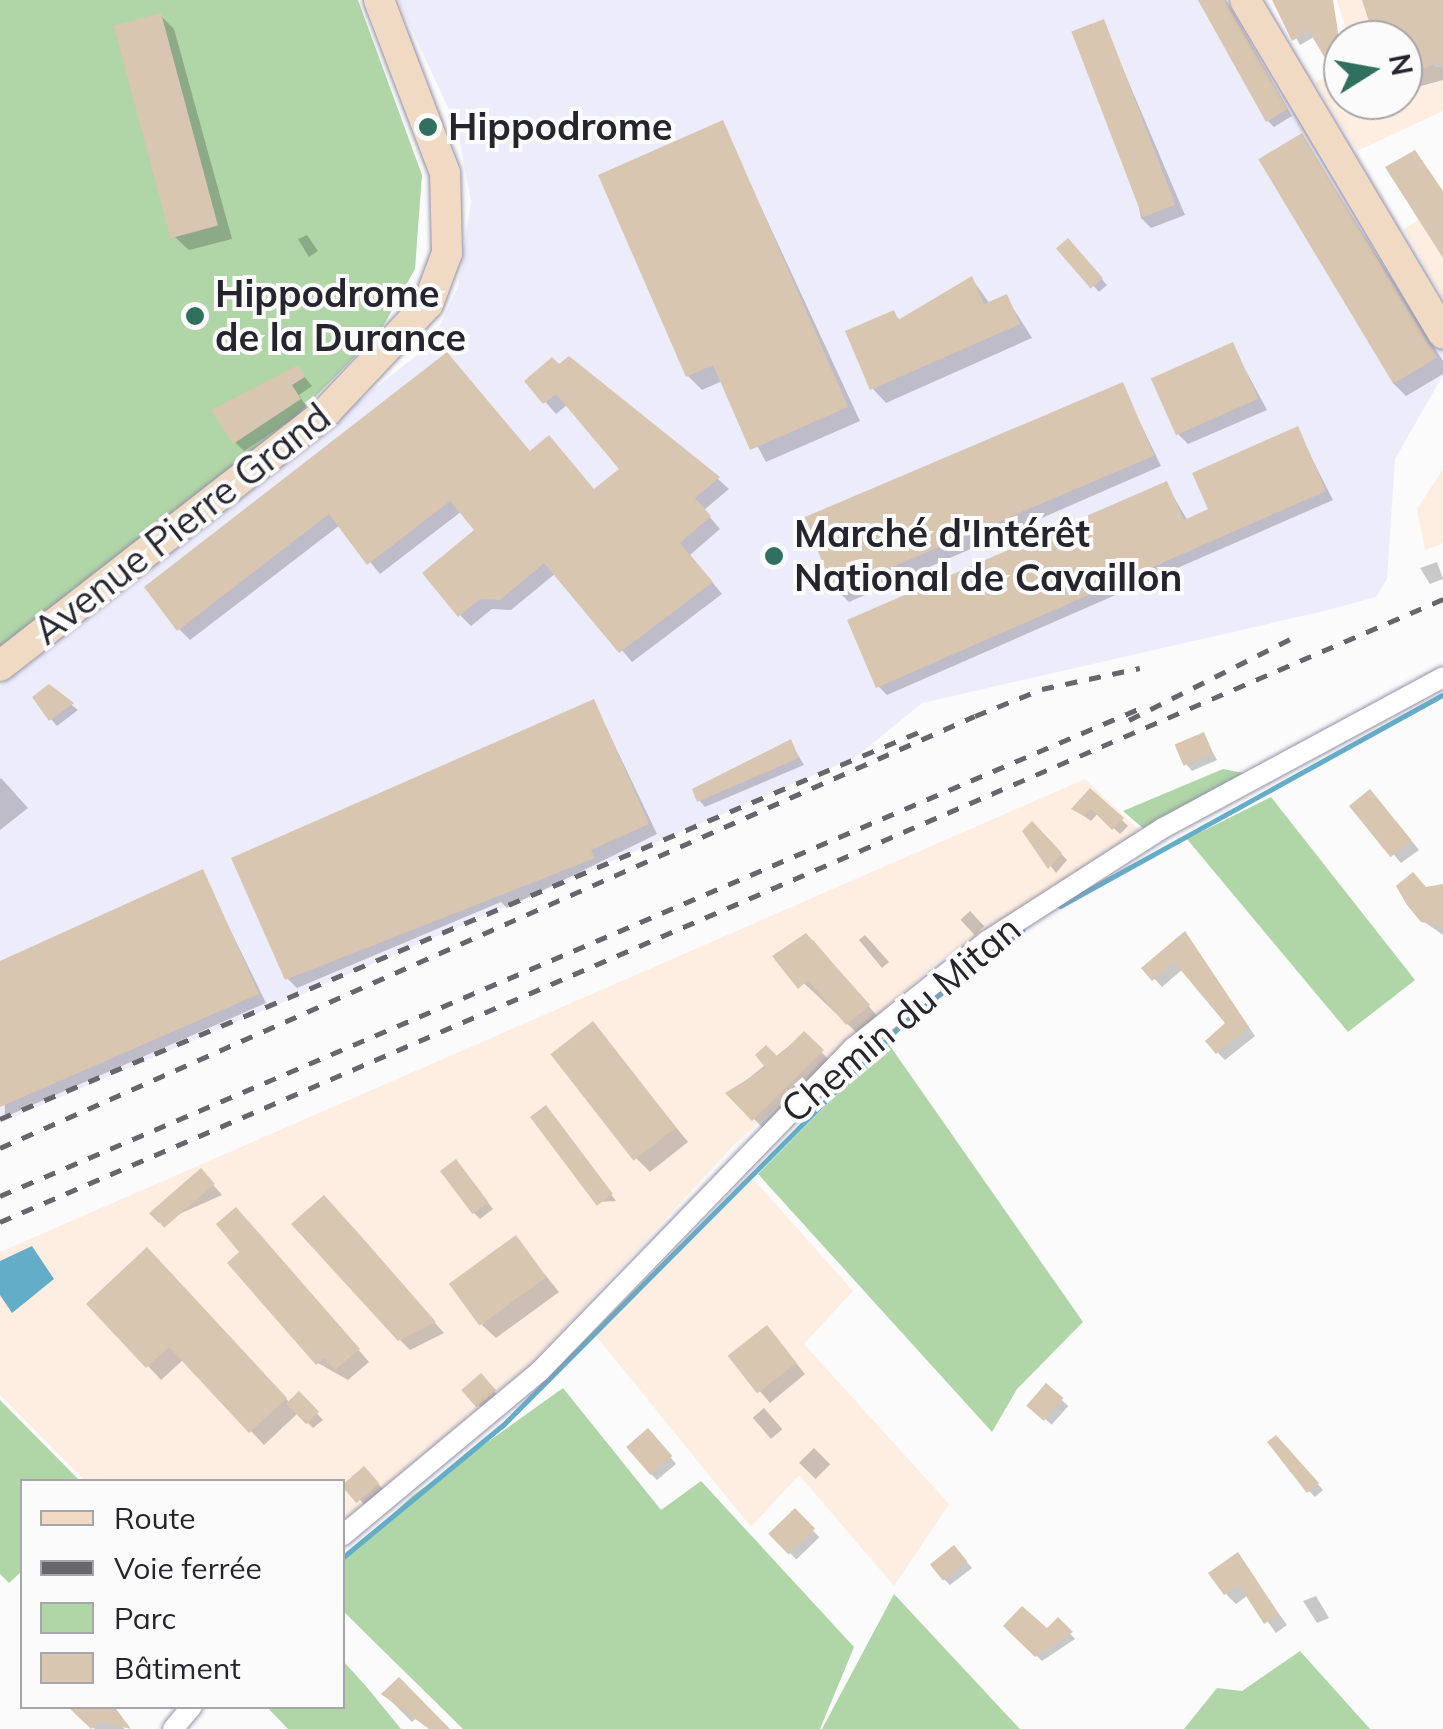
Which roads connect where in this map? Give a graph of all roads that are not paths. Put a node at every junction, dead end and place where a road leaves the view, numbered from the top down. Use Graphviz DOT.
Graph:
graph roads {
  1 [pos="378,0"];
  2 [pos="1245,0"];
  3 [pos="1443,334"];
  4 [pos="0,666"];
  5 [pos="1443,677"];
  6 [pos="345,1534"];
  7 [pos="190,1709"];
  8 [pos="173,1729"];
  1 -- 4 [label="street, Avenue Pierre Grand"];
  2 -- 3 [label="street"];
  5 -- 6 [label="street, Chemin du Mitan"];
  7 -- 8 [label="street"];
}
